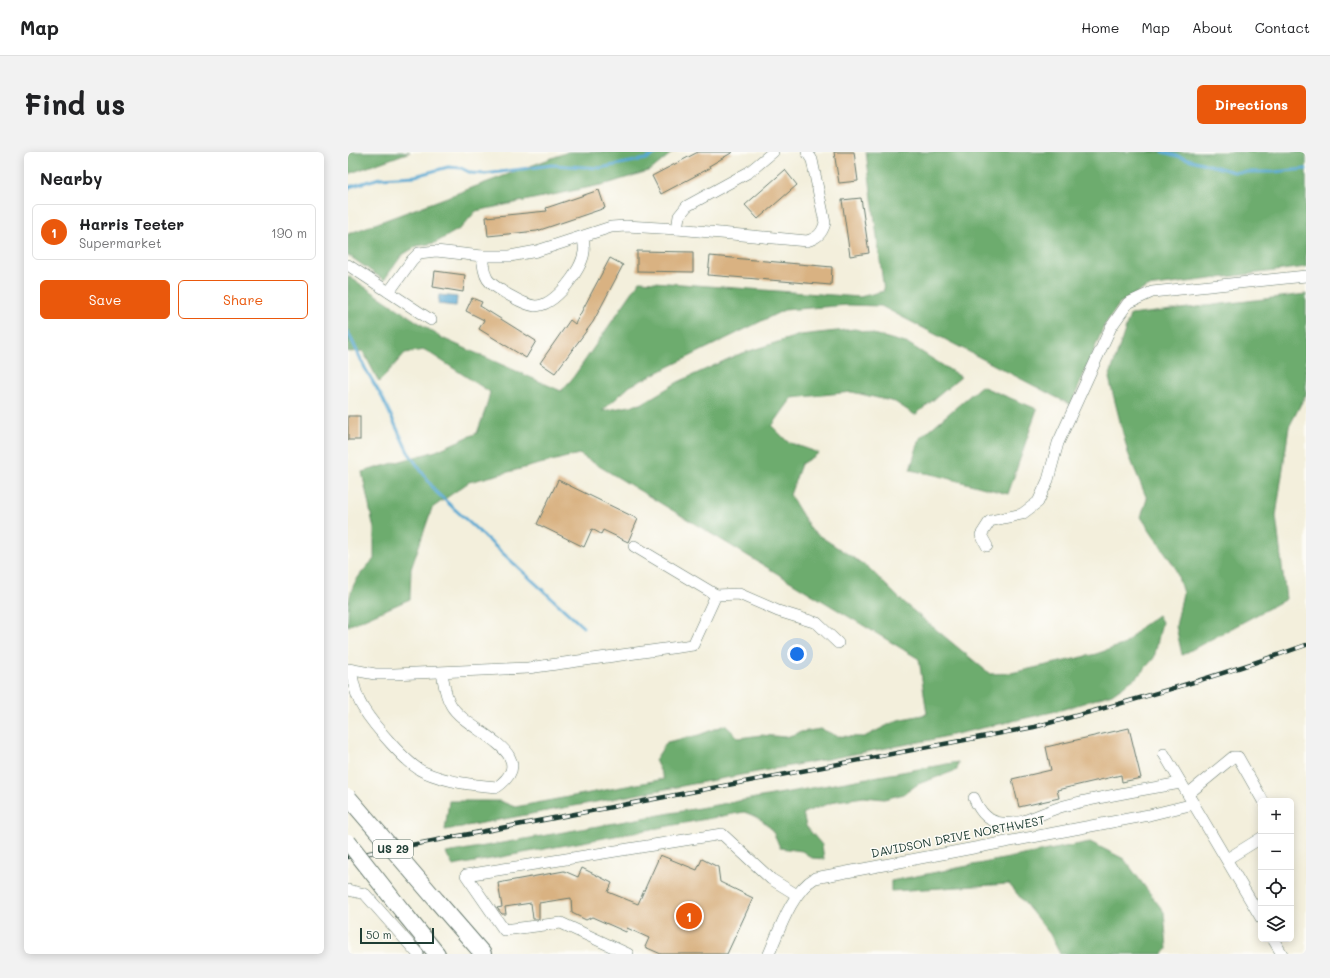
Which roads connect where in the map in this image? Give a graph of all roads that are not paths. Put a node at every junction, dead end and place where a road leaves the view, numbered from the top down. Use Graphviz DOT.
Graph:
graph roads {
  1 [pos="773,152"];
  2 [pos="807,152"];
  3 [pos="677,229"];
  4 [pos="583,236"];
  5 [pos="482,256"];
  6 [pos="348,265"];
  7 [pos="1306,276"];
  8 [pos="389,292"];
  9 [pos="431,320"];
  10 [pos="634,546"];
  11 [pos="987,546"];
  12 [pos="716,595"];
  13 [pos="838,643"];
  14 [pos="350,670"];
  15 [pos="442,673"];
  16 [pos="1164,754"];
  17 [pos="1181,783"];
  18 [pos="348,797"];
  19 [pos="974,798"];
  20 [pos="1261,798"];
  21 [pos="1191,799"];
  22 [pos="998,822"];
  23 [pos="1258,840"];
  24 [pos="348,842"];
  25 [pos="1001,842"];
  26 [pos="1227,860"];
  27 [pos="348,890"];
  28 [pos="798,895"];
  29 [pos="1258,913"];
  30 [pos="1275,942"];
  31 [pos="617,952"];
  32 [pos="418,954"];
  33 [pos="437,954"];
  34 [pos="483,954"];
  35 [pos="628,954"];
  36 [pos="769,954"];
  37 [pos="1282,954"];
  1 -- 3 [label="street"];
  2 -- 3 [label="street"];
  3 -- 4 [label="street"];
  4 -- 5 [label="street"];
  4 -- 5 [label="street"];
  5 -- 8 [label="street"];
  6 -- 8 [label="street"];
  7 -- 11 [label="street"];
  8 -- 9 [label="street"];
  10 -- 12 [label="street"];
  12 -- 13 [label="street"];
  12 -- 15 [label="street"];
  14 -- 15 [label="street"];
  14 -- 15 [label="street"];
  16 -- 17 [label="street"];
  17 -- 21 [label="street"];
  17 -- 22 [label="street"];
  18 -- 34 [label="highway, US 29, bridge"];
  19 -- 22 [label="street"];
  20 -- 21 [label="street, DAVIDSON DRIVE NORTHWEST"];
  21 -- 25 [label="street, DAVIDSON DRIVE NORTHWEST"];
  21 -- 26 [label="street"];
  22 -- 25 [label="street"];
  23 -- 26 [label="street"];
  24 -- 33 [label="highway, US 29, bridge"];
  25 -- 28 [label="street, DAVIDSON DRIVE NORTHWEST"];
  26 -- 29 [label="street"];
  27 -- 32 [label="street"];
  28 -- 31 [label="street"];
  28 -- 36 [label="street, DAVIDSON DRIVE NORTHWEST"];
  30 -- 37 [label="street"];
  31 -- 35 [label="street"];
}
